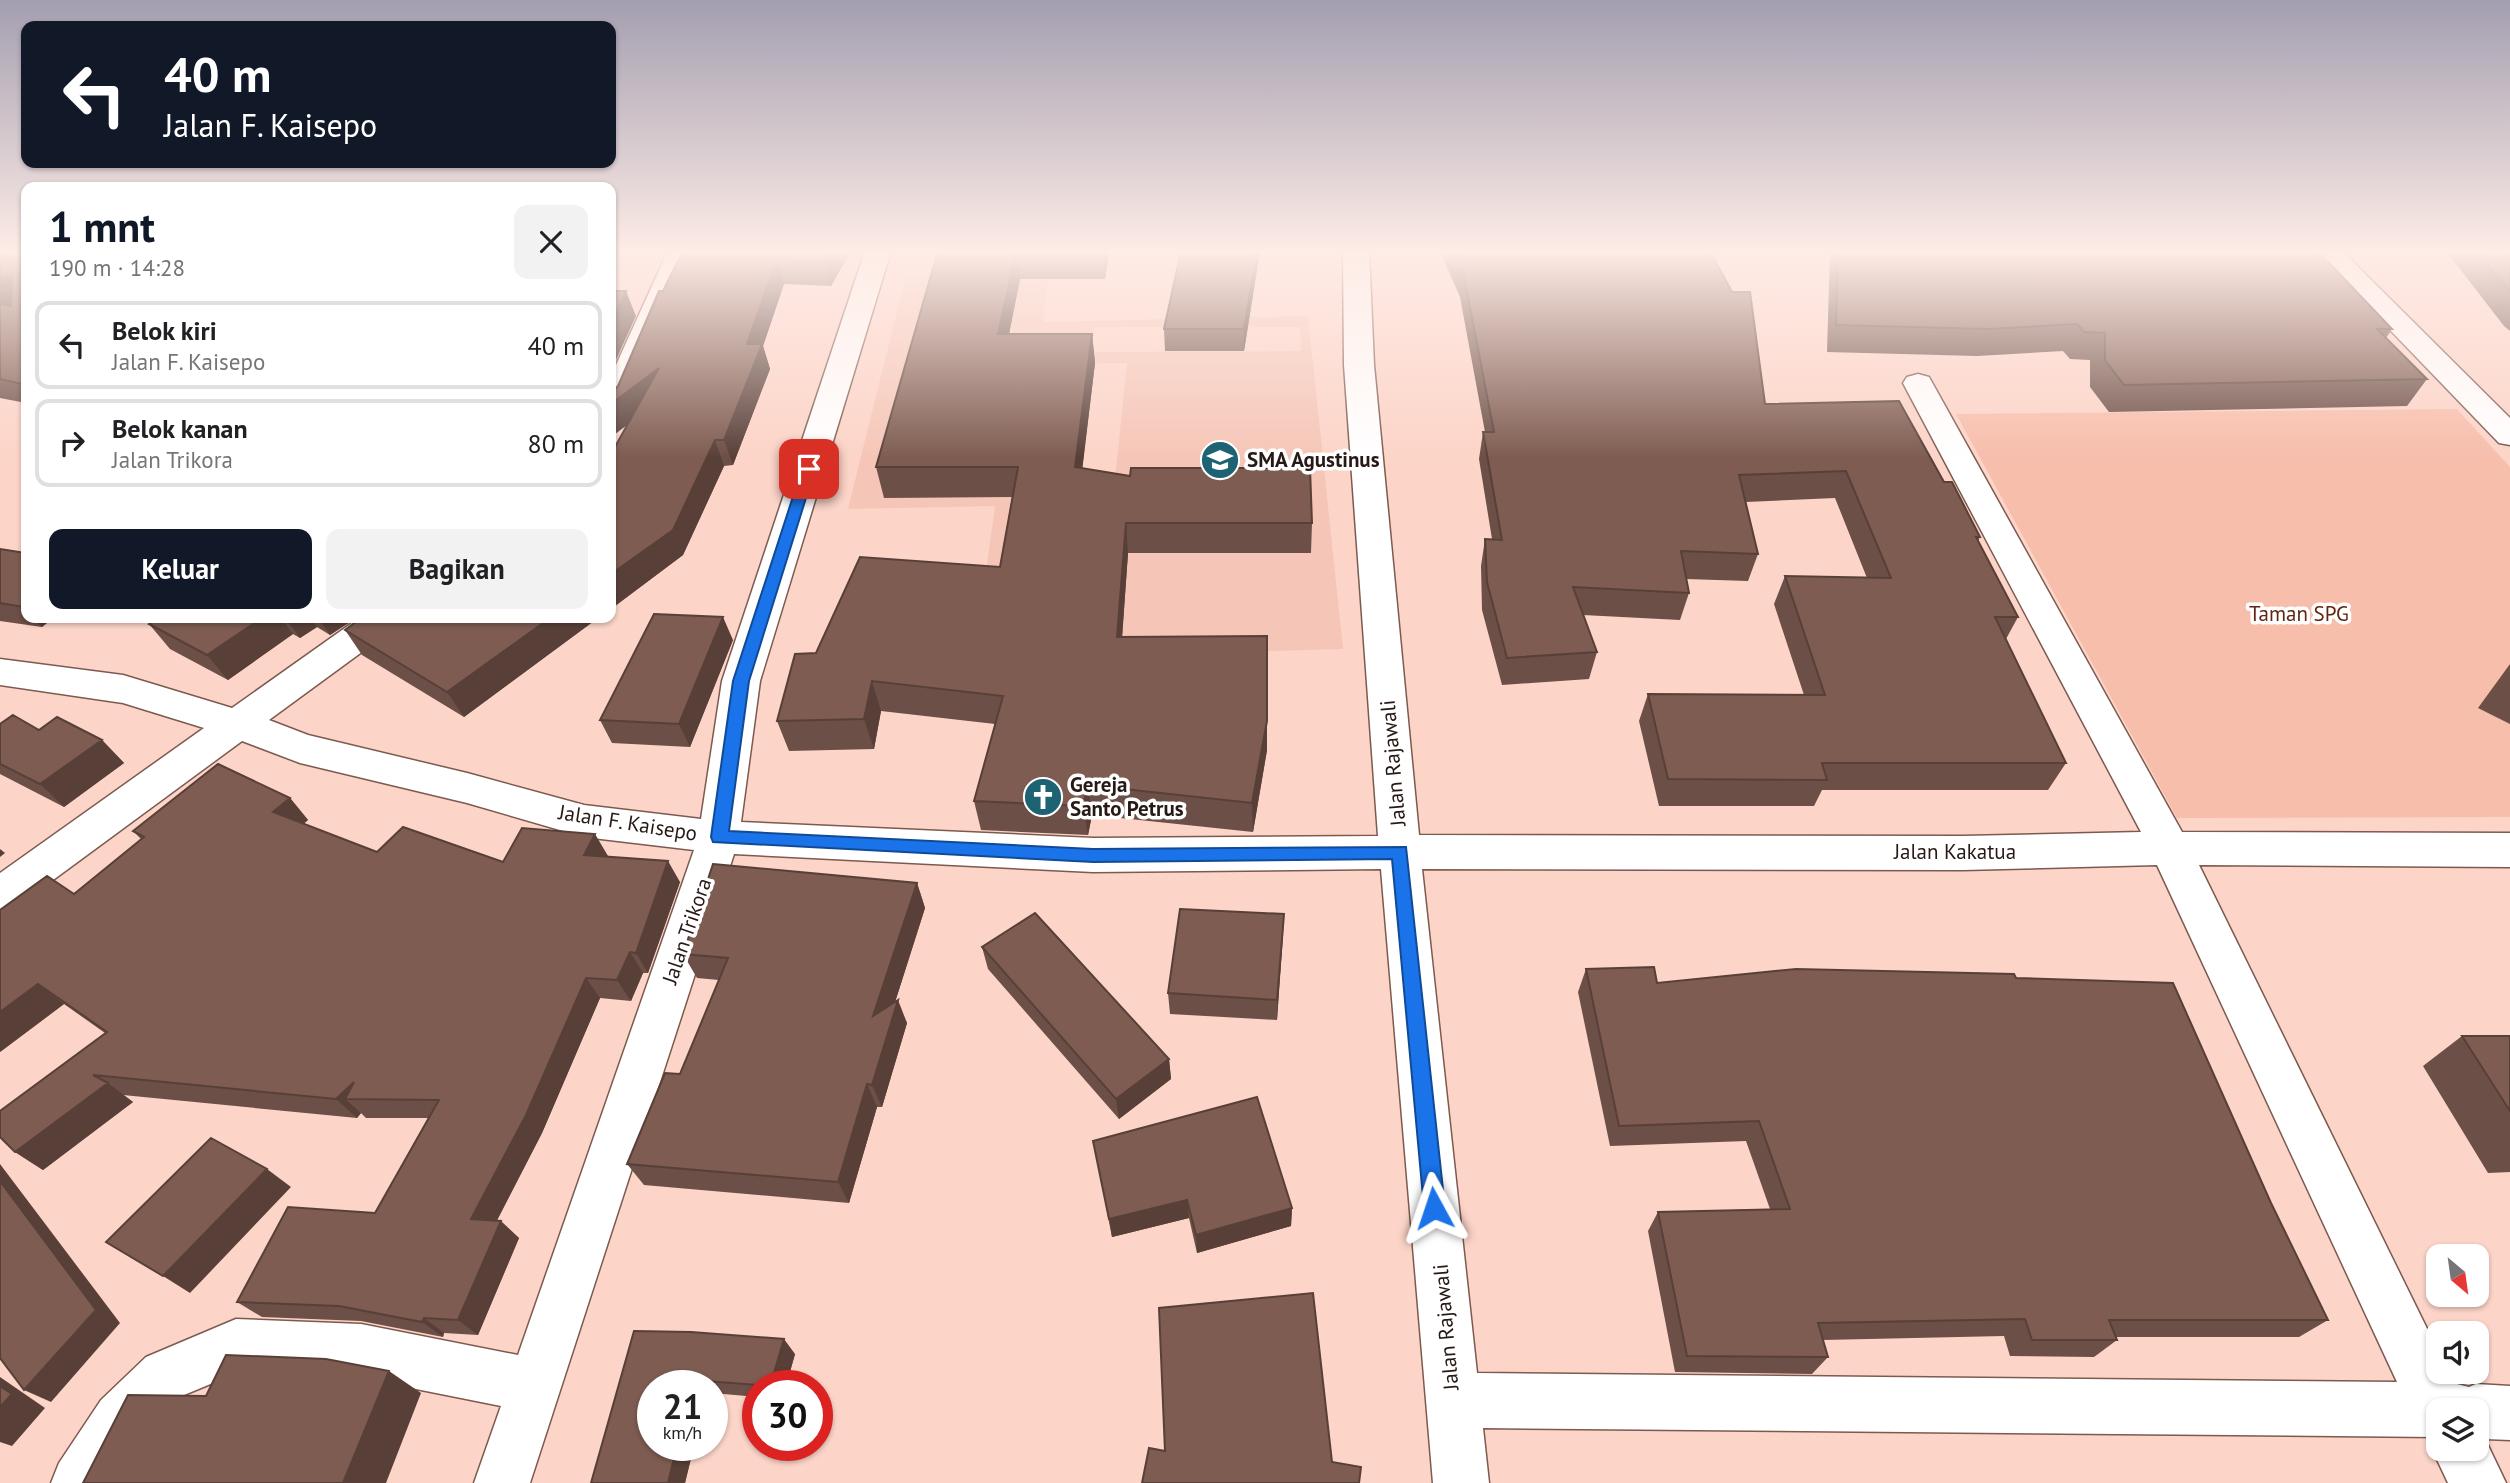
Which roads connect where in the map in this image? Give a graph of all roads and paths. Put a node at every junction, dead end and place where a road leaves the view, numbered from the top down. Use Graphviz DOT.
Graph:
graph roads {
  1 [pos="650,320"];
  2 [pos="856,320"];
  3 [pos="1358,320"];
  4 [pos="2395,320"];
  5 [pos="1918,383"];
  6 [pos="616,398"];
  7 [pos="2510,436"];
  8 [pos="376,623"];
  9 [pos="0,672"];
  10 [pos="239,724"];
  11 [pos="719,837"];
  12 [pos="2171,848"];
  13 [pos="2510,850"];
  14 [pos="1400,852"];
  15 [pos="0,896"];
  16 [pos="533,1385"];
  17 [pos="2445,1398"];
  18 [pos="1453,1400"];
  19 [pos="2510,1413"];
  20 [pos="2489,1415"];
  21 [pos="2426,1417"];
  22 [pos="2470,1461"];
  23 [pos="79,1483"];
  24 [pos="502,1483"];
  25 [pos="1461,1483"];
  26 [pos="2478,1483"];
  1 -- 6 [label="street"];
  2 -- 11 [label="street, Jalan Trikora"];
  3 -- 14 [label="street, Jalan Rajawali"];
  4 -- 7 [label="street"];
  5 -- 12 [label="street"];
  8 -- 10 [label="street"];
  9 -- 10 [label="street, Jalan F. Kaisepo"];
  10 -- 11 [label="street, Jalan F. Kaisepo"];
  10 -- 15 [label="street"];
  11 -- 14 [label="street, Jalan F. Kaisepo"];
  11 -- 16 [label="street, Jalan Trikora"];
  12 -- 13 [label="street, Jalan Kakatua"];
  12 -- 14 [label="street, Jalan Kakatua"];
  12 -- 17 [label="street"];
  14 -- 18 [label="street, Jalan Rajawali"];
  16 -- 23 [label="street"];
  16 -- 24 [label="street, Jalan Trikora"];
  18 -- 21 [label="street"];
  18 -- 25 [label="street, Jalan Rajawali"];
  19 -- 20 [label="street"];
  22 -- 26 [label="street"];
}
